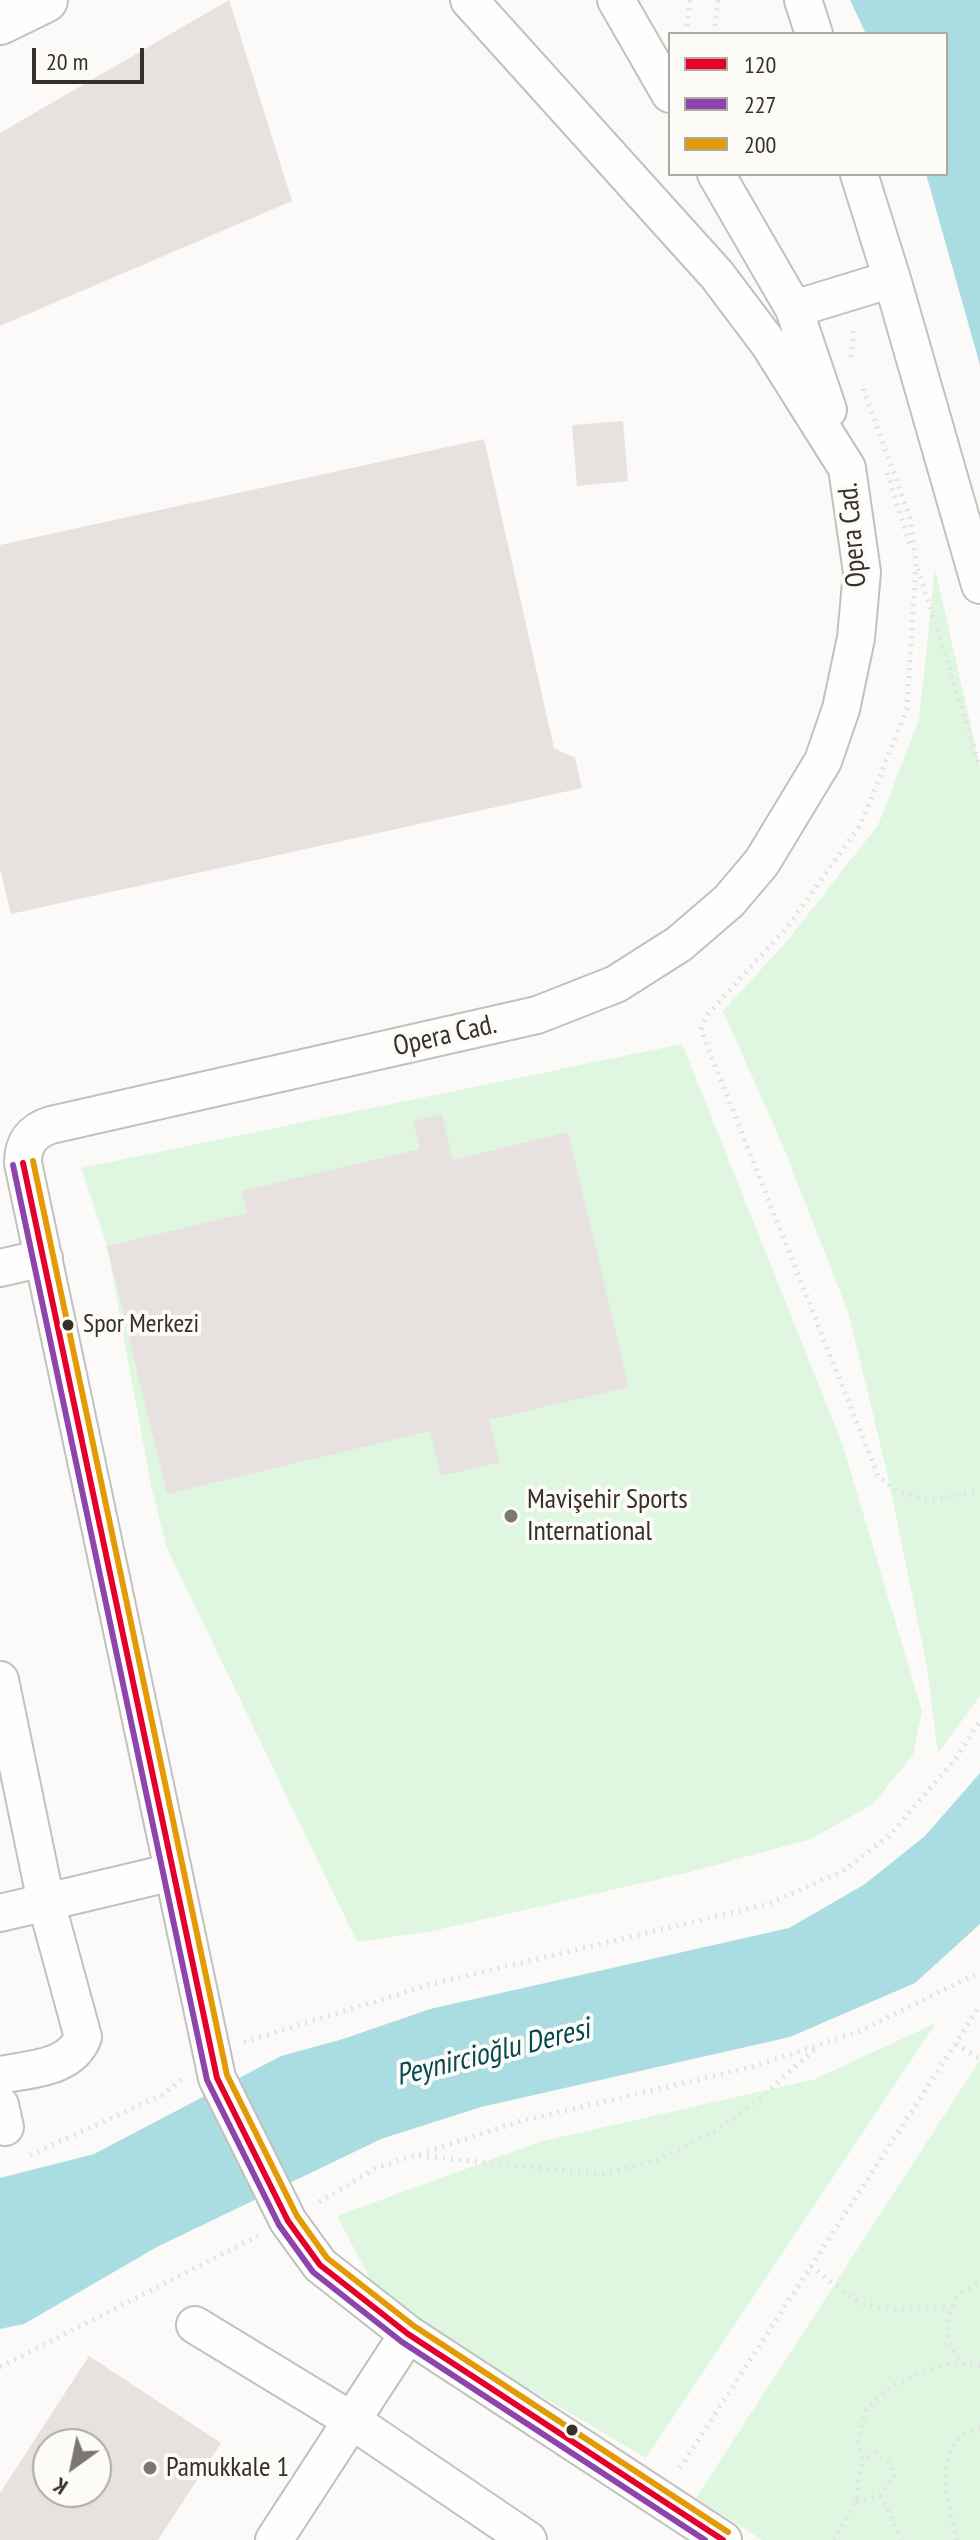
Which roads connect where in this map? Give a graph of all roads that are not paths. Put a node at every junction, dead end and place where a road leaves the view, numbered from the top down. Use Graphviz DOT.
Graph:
graph roads {
  1 [pos="45,0"];
  2 [pos="469,0"];
  3 [pos="616,0"];
  4 [pos="803,0"];
  5 [pos="0,22"];
  6 [pos="813,32"];
  7 [pos="668,91"];
  8 [pos="717,176"];
  9 [pos="860,176"];
  10 [pos="892,279"];
  11 [pos="794,309"];
  12 [pos="847,468"];
  13 [pos="980,585"];
  14 [pos="44,1258"];
  15 [pos="0,1268"];
  16 [pos="0,1680"];
  17 [pos="173,1872"];
  18 [pos="46,1902"];
  19 [pos="0,1913"];
  20 [pos="0,2075"];
  21 [pos="195,2325"];
  22 [pos="408,2334"];
  23 [pos="351,2420"];
  24 [pos="684,2530"];
  25 [pos="274,2540"];
  26 [pos="528,2540"];
  27 [pos="723,2540"];
  1 -- 5 [label="main road"];
  2 -- 12 [label="street, Opera Cad."];
  3 -- 7 [label="street"];
  4 -- 6 [label="street"];
  8 -- 11 [label="street"];
  9 -- 10 [label="street"];
  10 -- 11 [label="street"];
  10 -- 13 [label="street"];
  11 -- 12 [label="street"];
  12 -- 14 [label="street, Opera Cad."];
  14 -- 15 [label="street"];
  14 -- 17 [label="street, Opera Cad."];
  16 -- 18 [label="street"];
  17 -- 18 [label="street"];
  17 -- 22 [label="street, Opera Cad."];
  18 -- 19 [label="street"];
  18 -- 20 [label="street"];
  21 -- 23 [label="street"];
  22 -- 23 [label="street"];
  22 -- 24 [label="street, Opera Cad."];
  23 -- 25 [label="street"];
  23 -- 26 [label="street"];
  24 -- 27 [label="street, Opera Cad."];
}
